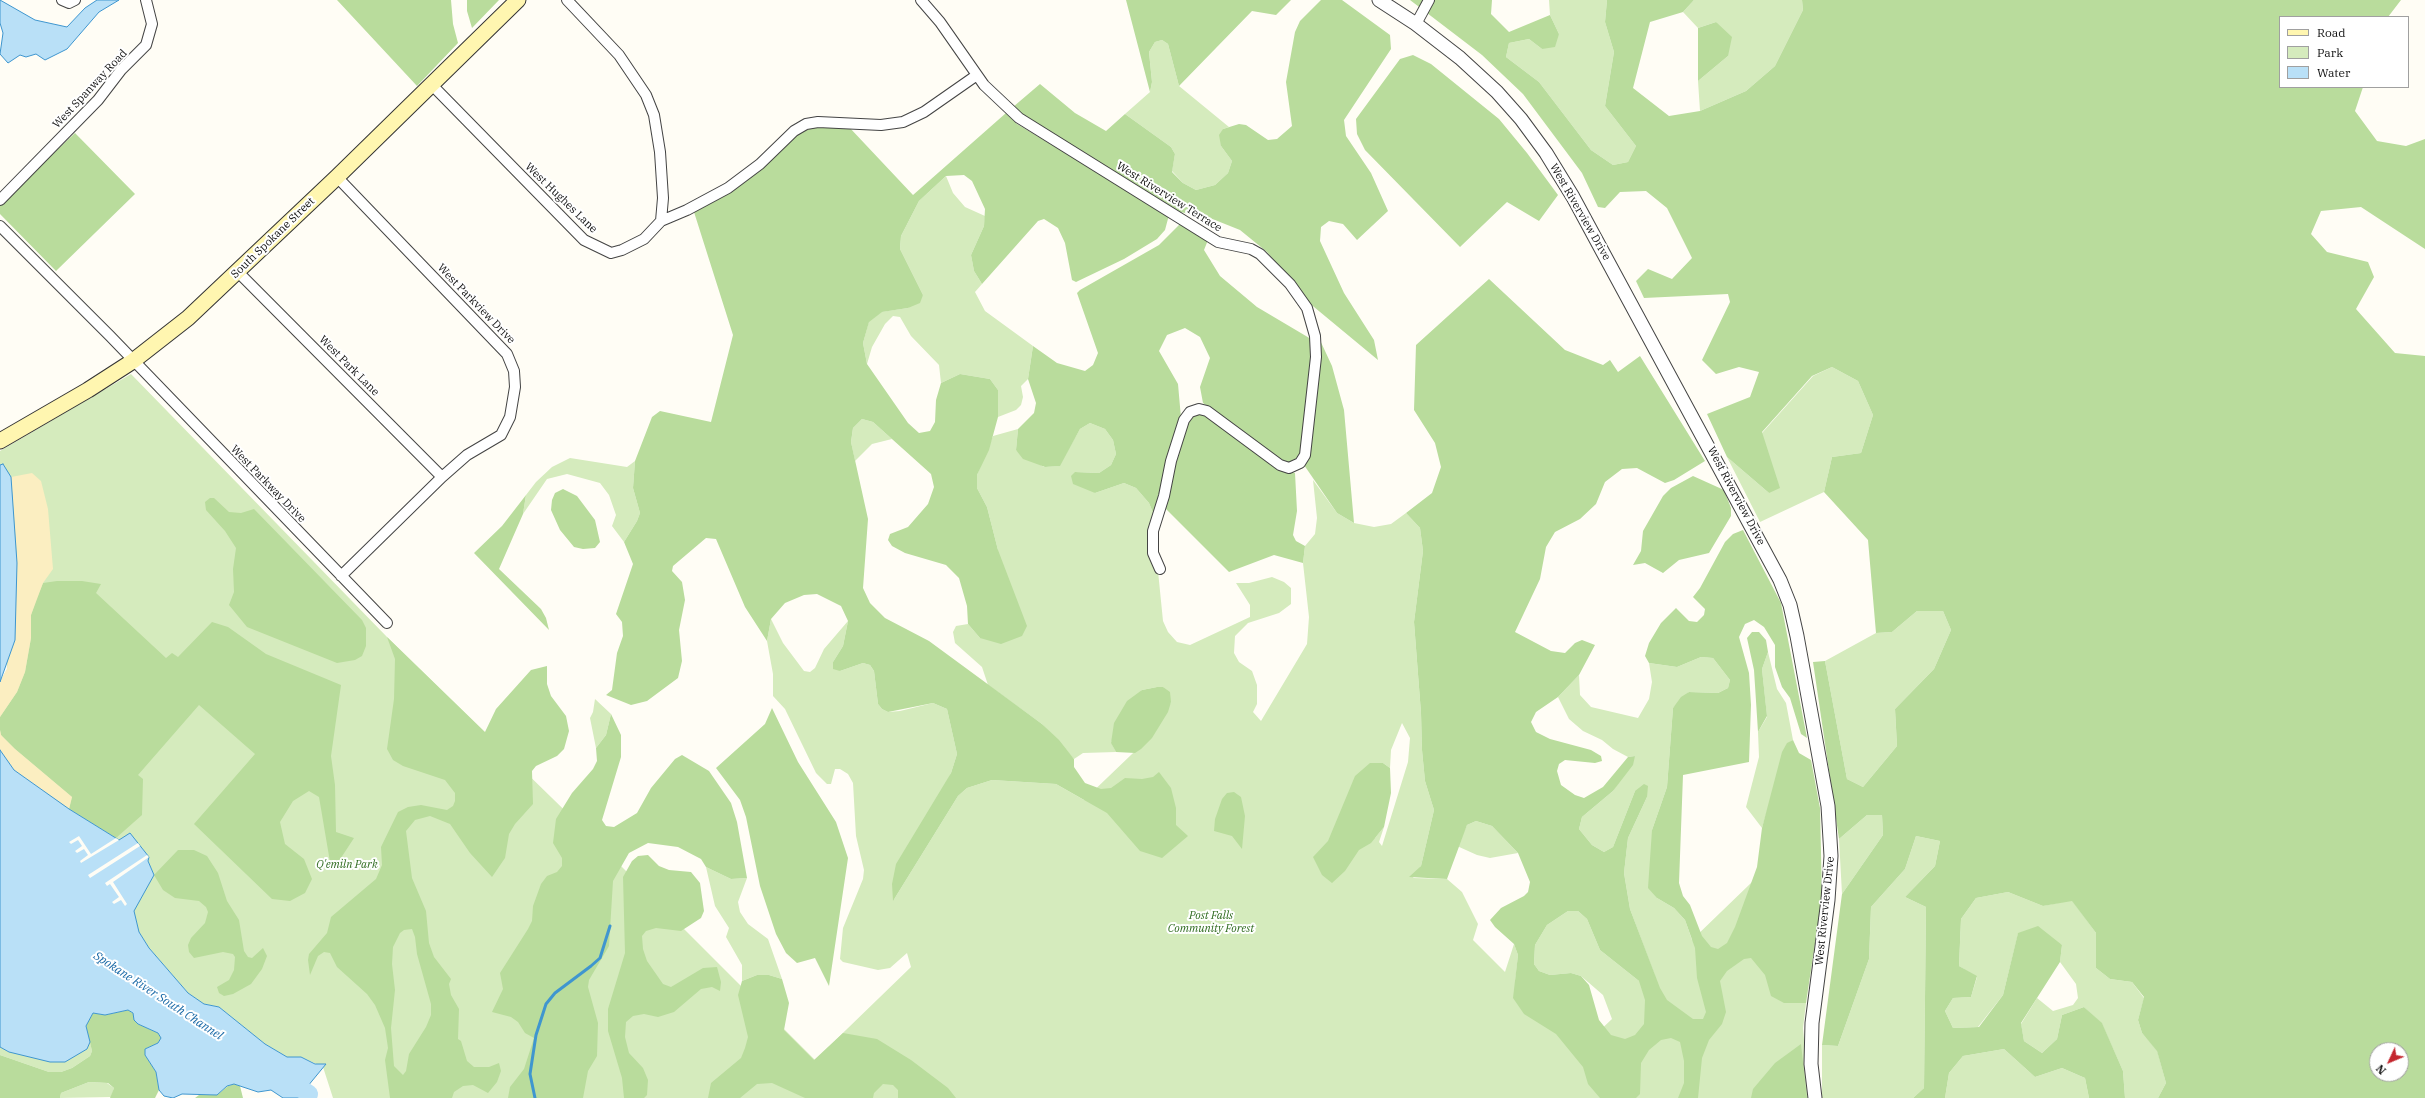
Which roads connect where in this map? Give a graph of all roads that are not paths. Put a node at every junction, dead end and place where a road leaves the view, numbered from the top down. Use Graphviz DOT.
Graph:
graph roads {
  1 [pos="62,0"];
  2 [pos="75,0"];
  3 [pos="146,0"];
  4 [pos="518,0"];
  5 [pos="567,0"];
  6 [pos="921,0"];
  7 [pos="1379,0"];
  8 [pos="1430,0"];
  9 [pos="1416,24"];
  10 [pos="977,76"];
  11 [pos="431,84"];
  12 [pos="337,177"];
  13 [pos="0,200"];
  14 [pos="661,221"];
  15 [pos="0,226"];
  16 [pos="238,272"];
  17 [pos="133,361"];
  18 [pos="0,441"];
  19 [pos="442,477"];
  20 [pos="1160,569"];
  21 [pos="341,576"];
  22 [pos="387,623"];
  23 [pos="1815,1098"];
  1 -- 2 [label="street"];
  3 -- 13 [label="street, West Spanway Road"];
  4 -- 11 [label="main road, South Spokane Street"];
  5 -- 14 [label="street"];
  6 -- 10 [label="street, West Riverview Terrace"];
  7 -- 9 [label="street, West Riverview Drive"];
  8 -- 9 [label="street"];
  9 -- 23 [label="street, West Riverview Drive"];
  10 -- 14 [label="street"];
  10 -- 20 [label="street, West Riverview Terrace"];
  11 -- 12 [label="main road, South Spokane Street"];
  11 -- 14 [label="street, West Hughes Lane"];
  12 -- 16 [label="main road, South Spokane Street"];
  12 -- 19 [label="street, West Parkview Drive"];
  15 -- 17 [label="street"];
  16 -- 17 [label="main road, South Spokane Street"];
  16 -- 19 [label="street, West Park Lane"];
  17 -- 18 [label="main road, South Spokane Street"];
  17 -- 21 [label="street, West Parkway Drive"];
  19 -- 21 [label="street, West Parkview Drive"];
  21 -- 22 [label="street, West Parkway Drive"];
}
